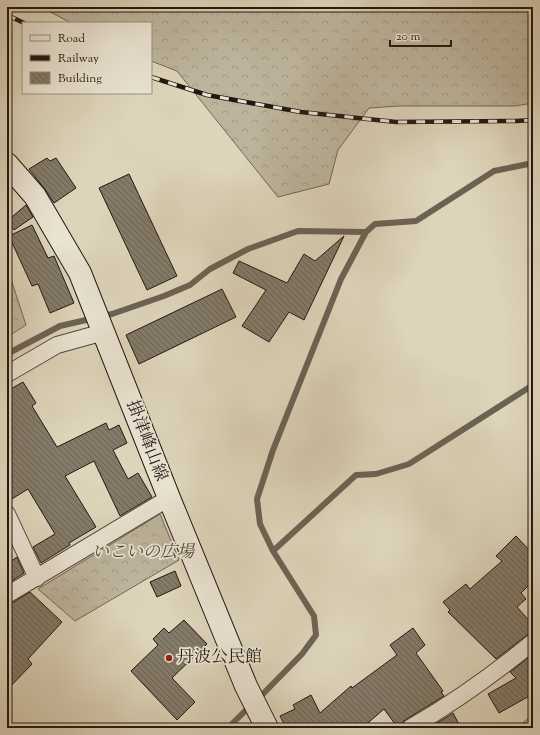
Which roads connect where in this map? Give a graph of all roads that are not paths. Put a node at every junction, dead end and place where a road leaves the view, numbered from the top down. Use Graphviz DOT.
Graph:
graph roads {
  1 [pos="7,164"];
  2 [pos="100,323"];
  3 [pos="7,374"];
  4 [pos="169,498"];
  5 [pos="7,514"];
  6 [pos="37,578"];
  7 [pos="7,595"];
  8 [pos="533,642"];
  9 [pos="264,721"];
  10 [pos="410,728"];
  1 -- 2 [label="main road, 掛津峰山線"];
  2 -- 3 [label="street"];
  2 -- 4 [label="main road, 掛津峰山線"];
  4 -- 6 [label="street"];
  4 -- 9 [label="main road, 掛津峰山線"];
  5 -- 6 [label="street"];
  6 -- 7 [label="street"];
  8 -- 10 [label="street"];
}
